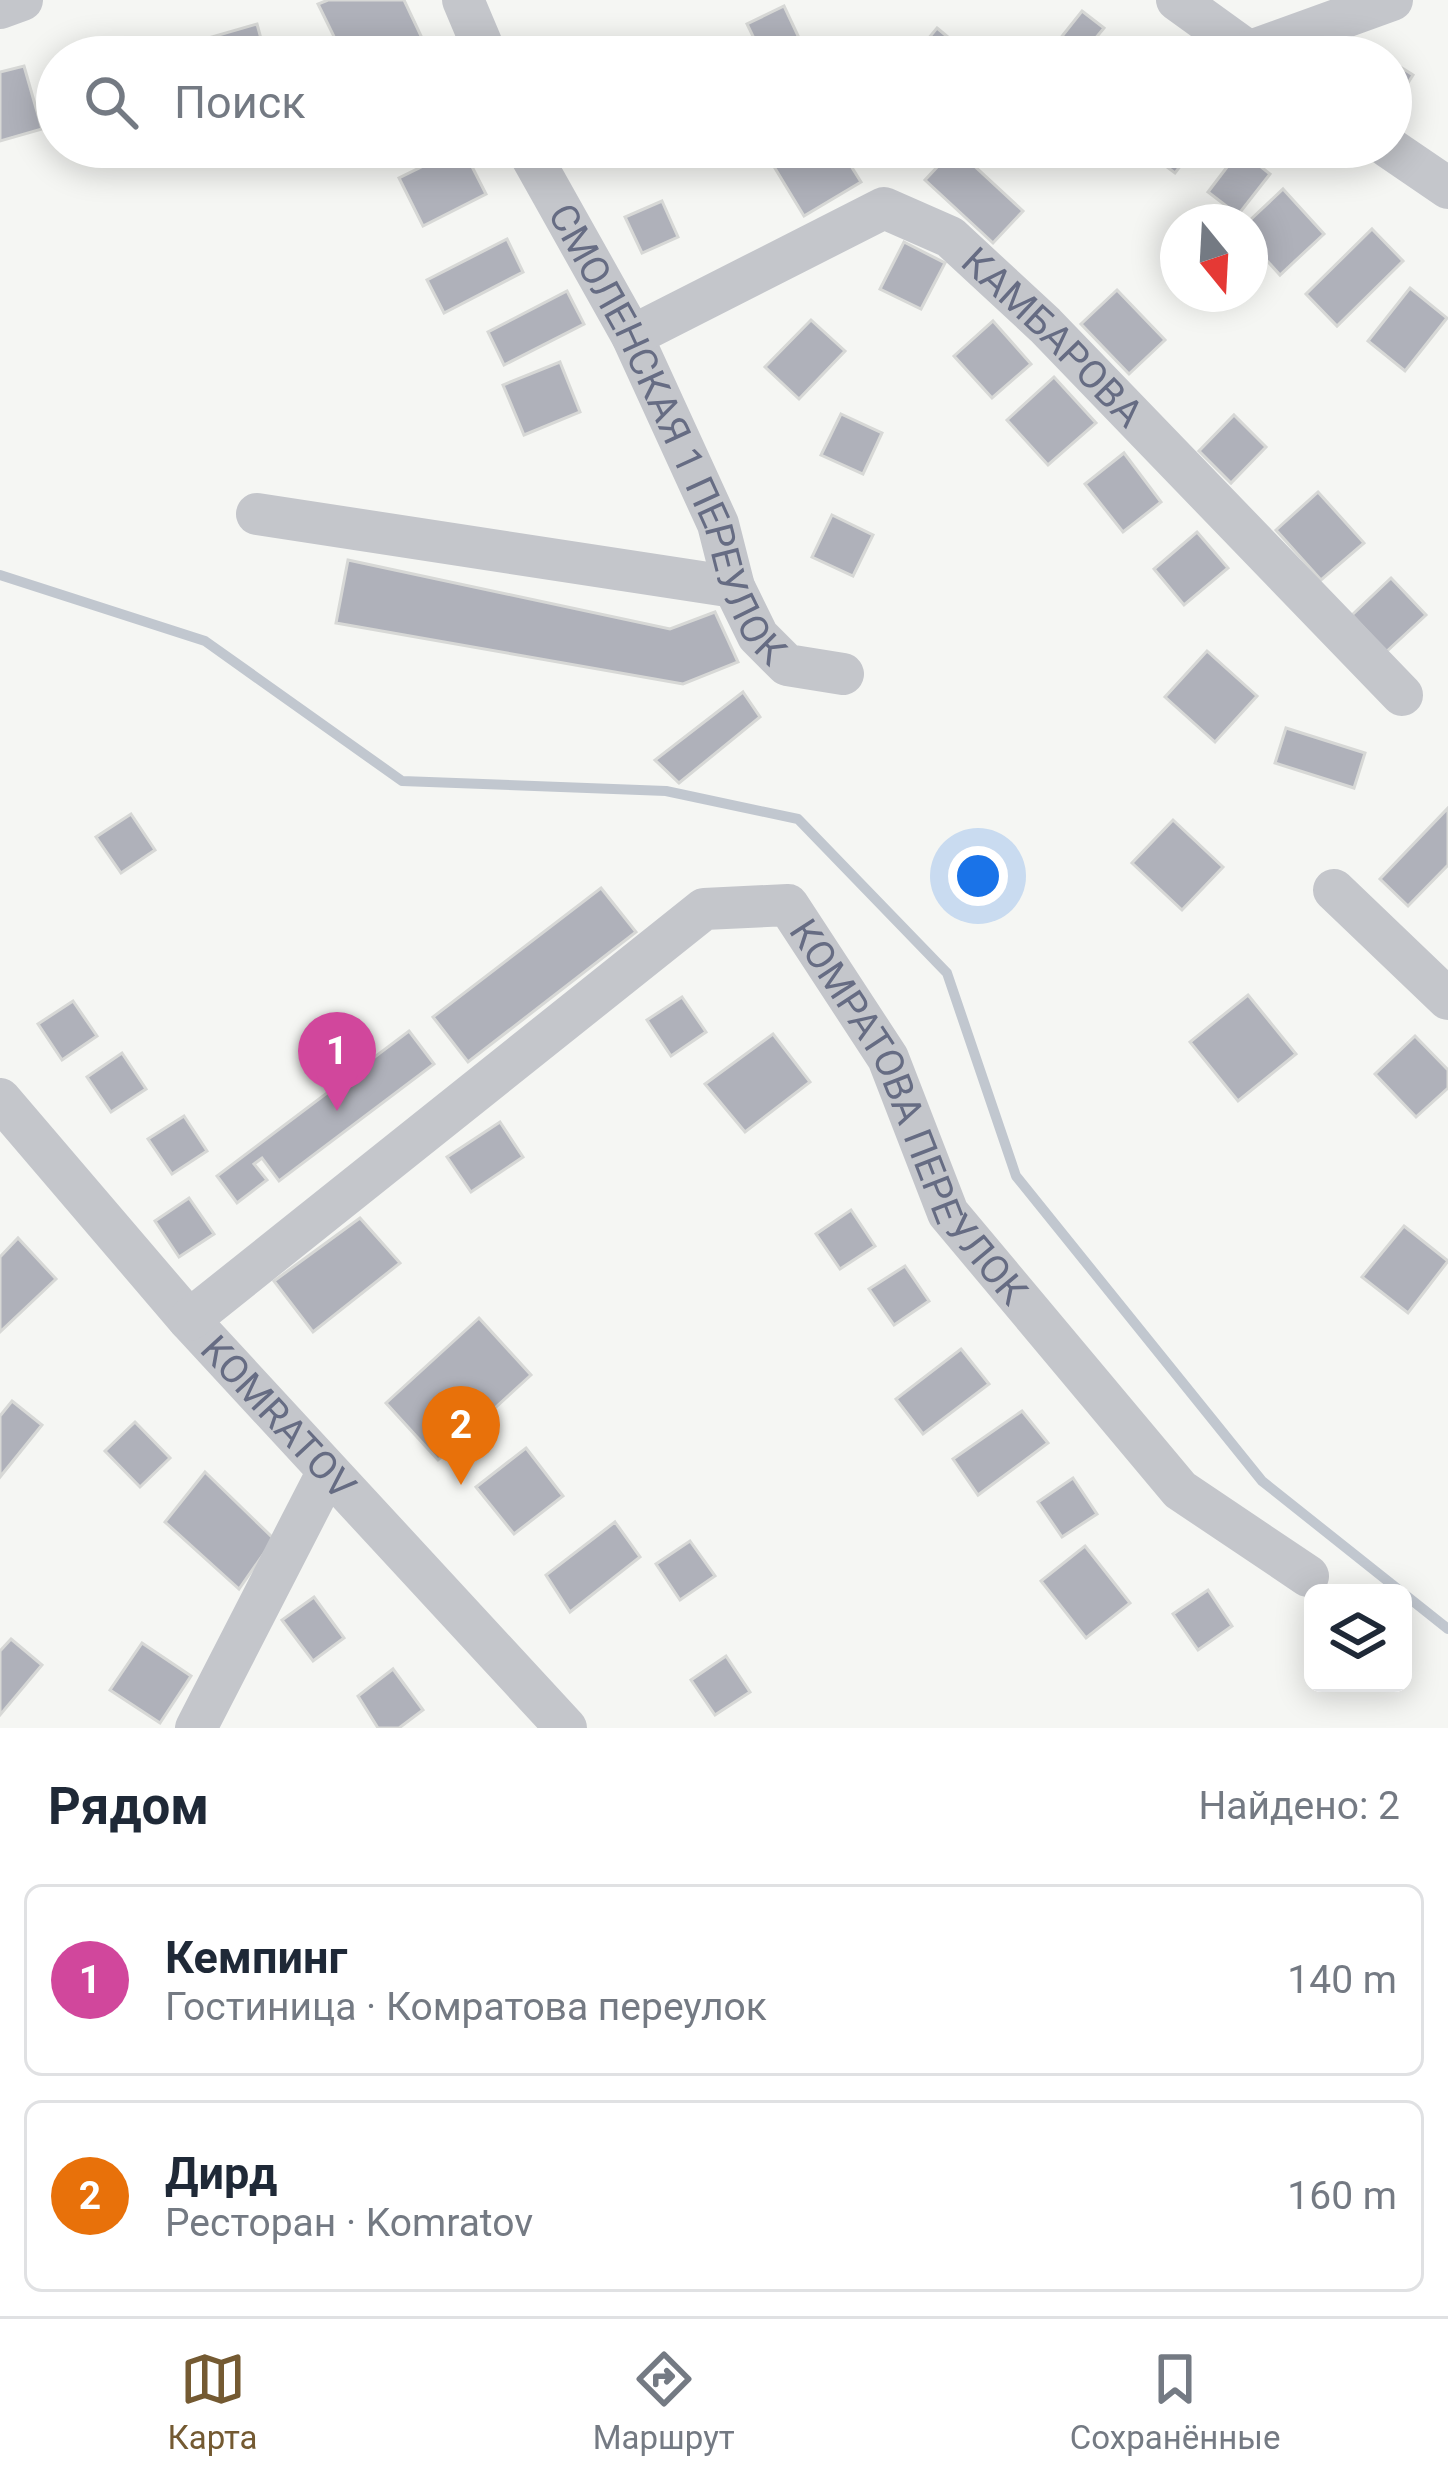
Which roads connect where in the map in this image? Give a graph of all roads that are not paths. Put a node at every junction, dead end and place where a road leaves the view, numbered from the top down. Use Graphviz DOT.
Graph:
graph roads {
  1 [pos="22,0"];
  2 [pos="463,0"];
  3 [pos="1177,0"];
  4 [pos="1392,0"];
  5 [pos="0,8"];
  6 [pos="479,36"];
  7 [pos="1226,36"];
  8 [pos="1298,36"];
  9 [pos="1412,163"];
  10 [pos="538,168"];
  11 [pos="1448,188"];
  12 [pos="632,336"];
  13 [pos="257,514"];
  14 [pos="734,587"];
  15 [pos="843,674"];
  16 [pos="1402,695"];
  17 [pos="1334,890"];
  18 [pos="1448,999"];
  19 [pos="0,1099"];
  20 [pos="189,1320"];
  21 [pos="327,1473"];
  22 [pos="1308,1576"];
  23 [pos="196,1728"];
  24 [pos="566,1728"];
  1 -- 5 [label="street"];
  2 -- 6 [label="street"];
  3 -- 7 [label="street"];
  4 -- 8 [label="street"];
  9 -- 11 [label="street"];
  10 -- 12 [label="street, СМОЛЕНСКАЯ 1 ПЕРЕУЛОК"];
  12 -- 14 [label="street, СМОЛЕНСКАЯ 1 ПЕРЕУЛОК"];
  12 -- 16 [label="street, КАМБАРОВА"];
  13 -- 14 [label="street"];
  14 -- 15 [label="street, СМОЛЕНСКАЯ 1 ПЕРЕУЛОК"];
  17 -- 18 [label="street"];
  19 -- 20 [label="street, KOMRATOV"];
  20 -- 21 [label="street, KOMRATOV"];
  20 -- 22 [label="street, КОМРАТОВА ПЕРЕУЛОК"];
  21 -- 23 [label="street"];
  21 -- 24 [label="street, KOMRATOV"];
}
